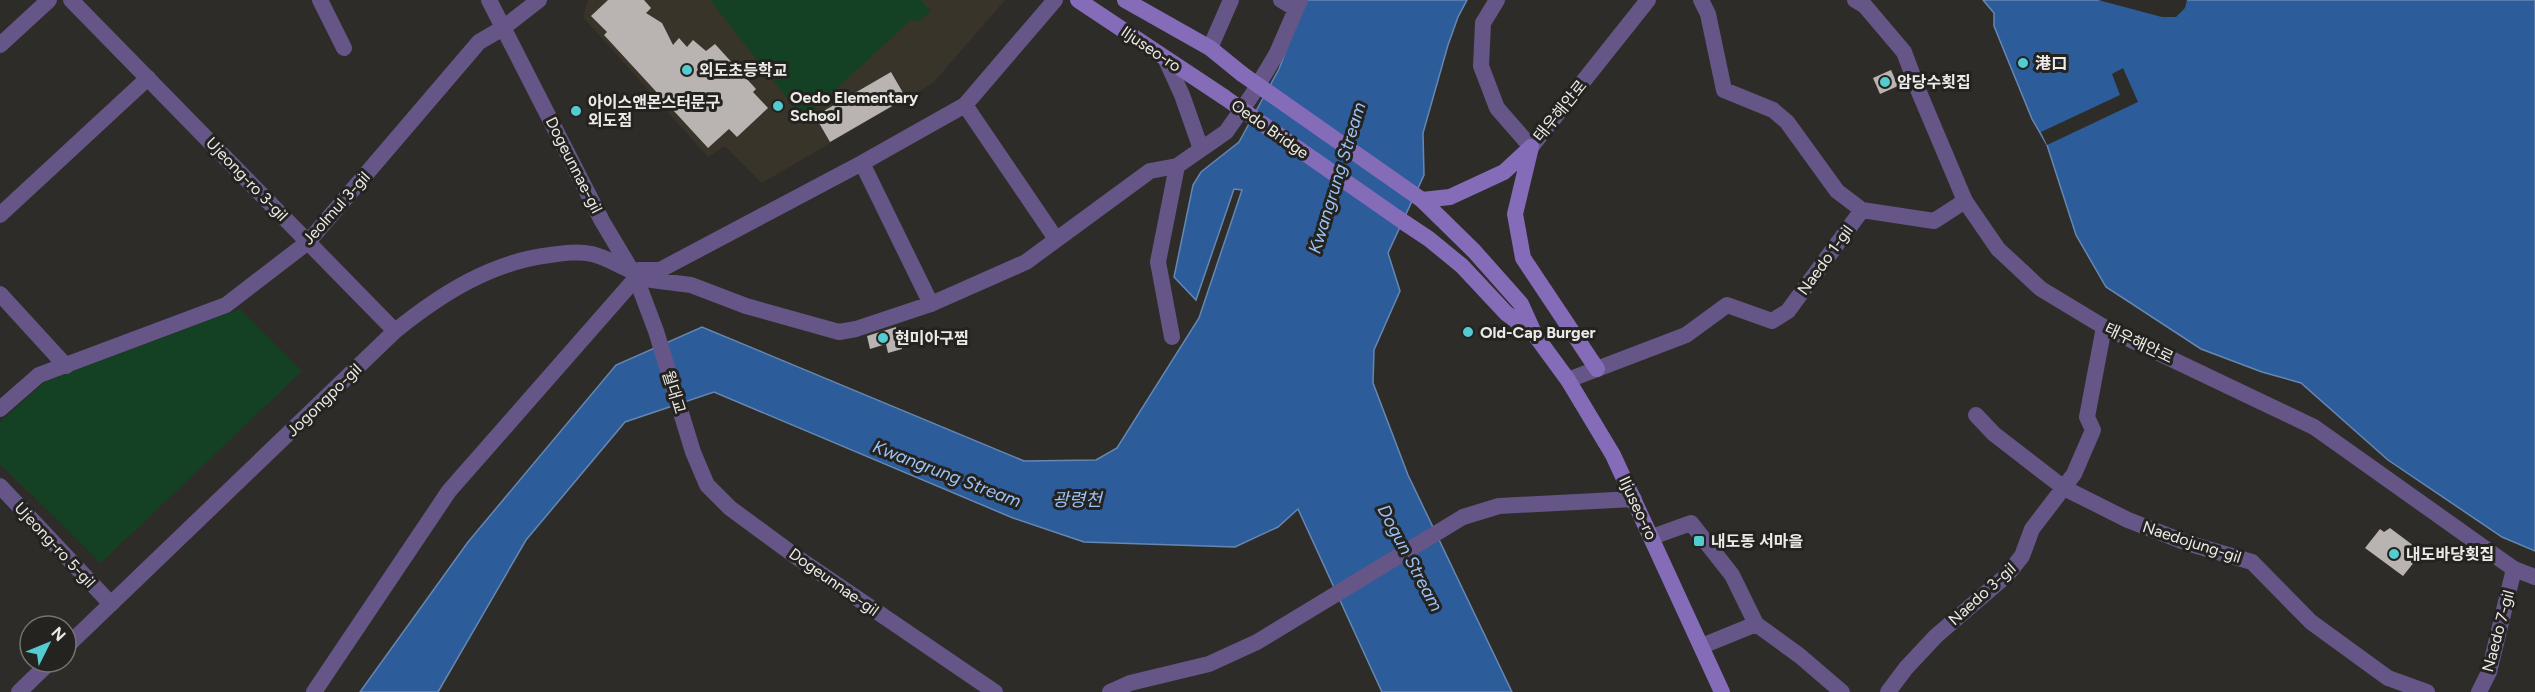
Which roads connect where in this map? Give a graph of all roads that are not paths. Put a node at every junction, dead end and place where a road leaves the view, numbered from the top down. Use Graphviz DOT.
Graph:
graph roads {
  1 [pos="49,0"];
  2 [pos="71,0"];
  3 [pos="320,0"];
  4 [pos="489,0"];
  5 [pos="539,0"];
  6 [pos="1055,0"];
  7 [pos="1078,0"];
  8 [pos="1125,0"];
  9 [pos="1231,0"];
  10 [pos="1497,0"];
  11 [pos="1648,0"];
  12 [pos="1701,0"];
  13 [pos="1855,0"];
  14 [pos="1292,3"];
  15 [pos="503,28"];
  16 [pos="0,45"];
  17 [pos="344,48"];
  18 [pos="1210,48"];
  19 [pos="1166,60"];
  20 [pos="1242,74"];
  21 [pos="148,78"];
  22 [pos="1224,97"];
  23 [pos="965,105"];
  24 [pos="1532,147"];
  25 [pos="1202,149"];
  26 [pos="862,163"];
  27 [pos="1177,166"];
  28 [pos="1422,201"];
  29 [pos="1965,201"];
  30 [pos="1862,210"];
  31 [pos="0,216"];
  32 [pos="1405,223"];
  33 [pos="1056,239"];
  34 [pos="308,242"];
  35 [pos="633,274"];
  36 [pos="0,294"];
  37 [pos="932,304"];
  38 [pos="2104,327"];
  39 [pos="656,331"];
  40 [pos="395,332"];
  41 [pos="1535,335"];
  42 [pos="1172,337"];
  43 [pos="66,366"];
  44 [pos="1597,369"];
  45 [pos="1568,381"];
  46 [pos="0,409"];
  47 [pos="1976,415"];
  48 [pos="693,452"];
  49 [pos="0,486"];
  50 [pos="2064,488"];
  51 [pos="1634,499"];
  52 [pos="1652,537"];
  53 [pos="2514,569"];
  54 [pos="2535,577"];
  55 [pos="111,604"];
  56 [pos="1756,624"];
  57 [pos="78,636"];
  58 [pos="1702,646"];
  59 [pos="38,674"];
  60 [pos="19,692"];
  61 [pos="314,692"];
  62 [pos="995,692"];
  63 [pos="1110,692"];
  64 [pos="1722,692"];
  65 [pos="1842,692"];
  66 [pos="1888,692"];
  67 [pos="2427,692"];
  68 [pos="2479,692"];
  1 -- 16 [label="street"];
  2 -- 21 [label="street, Ujeong-ro 3-gil"];
  3 -- 17 [label="street"];
  4 -- 15 [label="street, Dogeunnae-gil"];
  5 -- 15 [label="street, Jeolmul 3-gil"];
  6 -- 23 [label="street"];
  7 -- 19 [label="main road, Iljuseo-ro"];
  8 -- 18 [label="main road, Iljuseo-ro"];
  9 -- 18 [label="street"];
  10 -- 24 [label="street, 태우해안로"];
  11 -- 24 [label="street, 태우해안로"];
  12 -- 30 [label="street, Naedo 1-gil"];
  13 -- 29 [label="street, 태우해안로"];
  14 -- 25 [label="street"];
  15 -- 34 [label="street, Jeolmul 3-gil"];
  15 -- 35 [label="street, Dogeunnae-gil"];
  18 -- 20 [label="main road, Iljuseo-ro"];
  19 -- 22 [label="main road, Iljuseo-ro"];
  19 -- 25 [label="street"];
  20 -- 28 [label="main road, Oedo Bridge, bridge"];
  21 -- 31 [label="street"];
  21 -- 34 [label="street, Ujeong-ro 3-gil"];
  22 -- 32 [label="main road, Oedo Bridge, bridge"];
  23 -- 26 [label="street"];
  23 -- 33 [label="street"];
  24 -- 28 [label="main road"];
  24 -- 44 [label="main road"];
  25 -- 27 [label="street"];
  26 -- 35 [label="street"];
  26 -- 37 [label="street"];
  27 -- 33 [label="street"];
  27 -- 42 [label="street"];
  28 -- 41 [label="main road, Iljuseo-ro"];
  29 -- 30 [label="street"];
  29 -- 38 [label="street, 태우해안로"];
  30 -- 44 [label="street, Naedo 1-gil"];
  32 -- 41 [label="main road, Iljuseo-ro"];
  33 -- 37 [label="street"];
  34 -- 40 [label="street, Ujeong-ro 3-gil"];
  34 -- 43 [label="street, Jeolmul 3-gil"];
  35 -- 37 [label="street"];
  35 -- 39 [label="street, Dogeunnae-gil"];
  35 -- 40 [label="street, Jogongpo-gil"];
  35 -- 61 [label="street"];
  36 -- 43 [label="street"];
  38 -- 50 [label="street, Naedo 3-gil"];
  38 -- 53 [label="street, 태우해안로"];
  39 -- 48 [label="street, 월대교"];
  40 -- 55 [label="street, Jogongpo-gil"];
  41 -- 45 [label="main road, Iljuseo-ro"];
  43 -- 46 [label="street, Jeolmul 3-gil"];
  44 -- 45 [label="street, Naedo 1-gil"];
  45 -- 51 [label="main road, Iljuseo-ro"];
  47 -- 50 [label="street"];
  48 -- 62 [label="street, Dogeunnae-gil"];
  49 -- 55 [label="street, Ujeong-ro 5-gil"];
  50 -- 66 [label="street, Naedo 3-gil"];
  50 -- 67 [label="street, Naedojung-gil"];
  51 -- 52 [label="main road, Iljuseo-ro"];
  51 -- 63 [label="street"];
  52 -- 56 [label="street"];
  52 -- 58 [label="main road, Iljuseo-ro"];
  53 -- 54 [label="street, 태우해안로"];
  53 -- 68 [label="street, Naedo 7-gil"];
  55 -- 57 [label="street, Jogongpo-gil"];
  56 -- 58 [label="street"];
  56 -- 65 [label="street"];
  58 -- 64 [label="main road, Iljuseo-ro"];
  59 -- 60 [label="street"];
}
